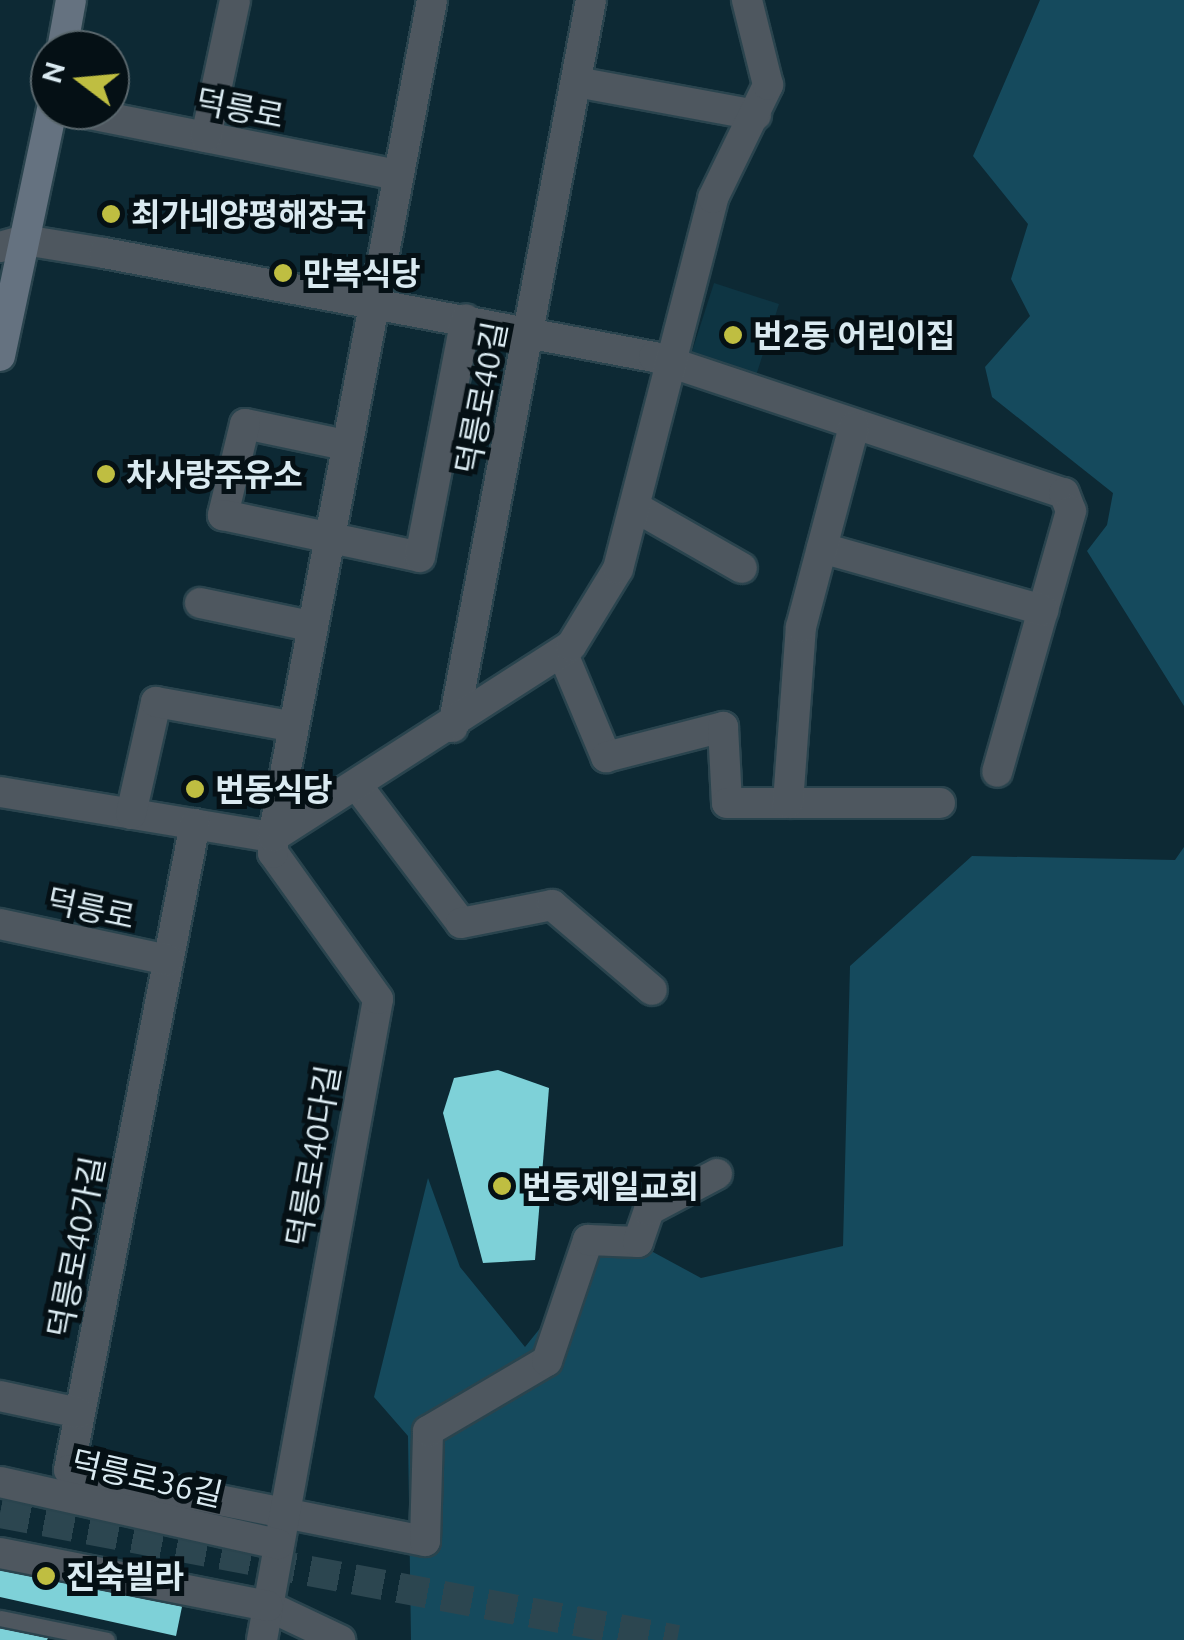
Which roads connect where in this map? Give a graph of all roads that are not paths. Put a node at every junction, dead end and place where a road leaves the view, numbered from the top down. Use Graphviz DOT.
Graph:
graph roads {
  1 [pos="71,0"];
  2 [pos="235,0"];
  3 [pos="432,0"];
  4 [pos="591,0"];
  5 [pos="746,0"];
  6 [pos="66,30"];
  7 [pos="576,82"];
  8 [pos="756,115"];
  9 [pos="130,122"];
  10 [pos="46,130"];
  11 [pos="206,137"];
  12 [pos="398,175"];
  13 [pos="12,243"];
  14 [pos="373,302"];
  15 [pos="466,319"];
  16 [pos="529,330"];
  17 [pos="0,356"];
  18 [pos="671,366"];
  19 [pos="854,427"];
  20 [pos="345,446"];
  21 [pos="635,507"];
  22 [pos="327,536"];
  23 [pos="822,548"];
  24 [pos="742,568"];
  25 [pos="200,604"];
  26 [pos="1043,610"];
  27 [pos="310,626"];
  28 [pos="563,654"];
  29 [pos="290,726"];
  30 [pos="453,728"];
  31 [pos="997,772"];
  32 [pos="359,788"];
  33 [pos="0,792"];
  34 [pos="788,803"];
  35 [pos="940,803"];
  36 [pos="131,814"];
  37 [pos="195,824"];
  38 [pos="273,837"];
  39 [pos="0,924"];
  40 [pos="168,960"];
  41 [pos="652,990"];
  42 [pos="717,1174"];
  43 [pos="0,1396"];
  44 [pos="79,1413"];
  45 [pos="0,1482"];
  46 [pos="280,1531"];
  47 [pos="0,1553"];
  48 [pos="268,1606"];
  49 [pos="0,1618"];
  50 [pos="106,1640"];
  51 [pos="262,1640"];
  52 [pos="340,1640"];
  1 -- 6 [label="main road"];
  2 -- 11 [label="street"];
  3 -- 12 [label="street"];
  4 -- 7 [label="street, 덕릉로40길"];
  5 -- 8 [label="street"];
  7 -- 8 [label="street"];
  7 -- 16 [label="street, 덕릉로40길"];
  8 -- 18 [label="street"];
  9 -- 11 [label="street, 덕릉로"];
  10 -- 13 [label="main road"];
  11 -- 12 [label="street, 덕릉로"];
  12 -- 14 [label="street"];
  13 -- 14 [label="street"];
  13 -- 17 [label="main road"];
  14 -- 15 [label="street"];
  14 -- 20 [label="street"];
  15 -- 16 [label="street"];
  15 -- 22 [label="street"];
  16 -- 18 [label="street"];
  16 -- 30 [label="street, 덕릉로40길"];
  18 -- 19 [label="street"];
  18 -- 21 [label="street"];
  19 -- 23 [label="street"];
  19 -- 26 [label="street"];
  20 -- 22 [label="street"];
  20 -- 22 [label="street"];
  21 -- 24 [label="street"];
  21 -- 28 [label="street"];
  22 -- 27 [label="street"];
  23 -- 26 [label="street"];
  23 -- 34 [label="street"];
  25 -- 27 [label="street"];
  26 -- 31 [label="street"];
  27 -- 29 [label="street"];
  28 -- 30 [label="street"];
  28 -- 34 [label="street"];
  29 -- 36 [label="street"];
  29 -- 38 [label="street"];
  30 -- 32 [label="street"];
  32 -- 38 [label="street"];
  32 -- 41 [label="street"];
  33 -- 36 [label="street"];
  34 -- 35 [label="street"];
  36 -- 37 [label="street"];
  37 -- 38 [label="street"];
  37 -- 40 [label="street, 덕릉로40가길"];
  38 -- 46 [label="street, 덕릉로40다길"];
  39 -- 40 [label="street, 덕릉로"];
  40 -- 44 [label="street, 덕릉로40가길"];
  42 -- 46 [label="street"];
  43 -- 44 [label="street"];
  44 -- 46 [label="street, 덕릉로40가길"];
  45 -- 46 [label="street, 덕릉로36길"];
  46 -- 48 [label="street, 덕릉로40다길"];
  47 -- 48 [label="street"];
  48 -- 51 [label="street, 덕릉로40다길"];
  48 -- 52 [label="street"];
  49 -- 50 [label="lane"];
}
